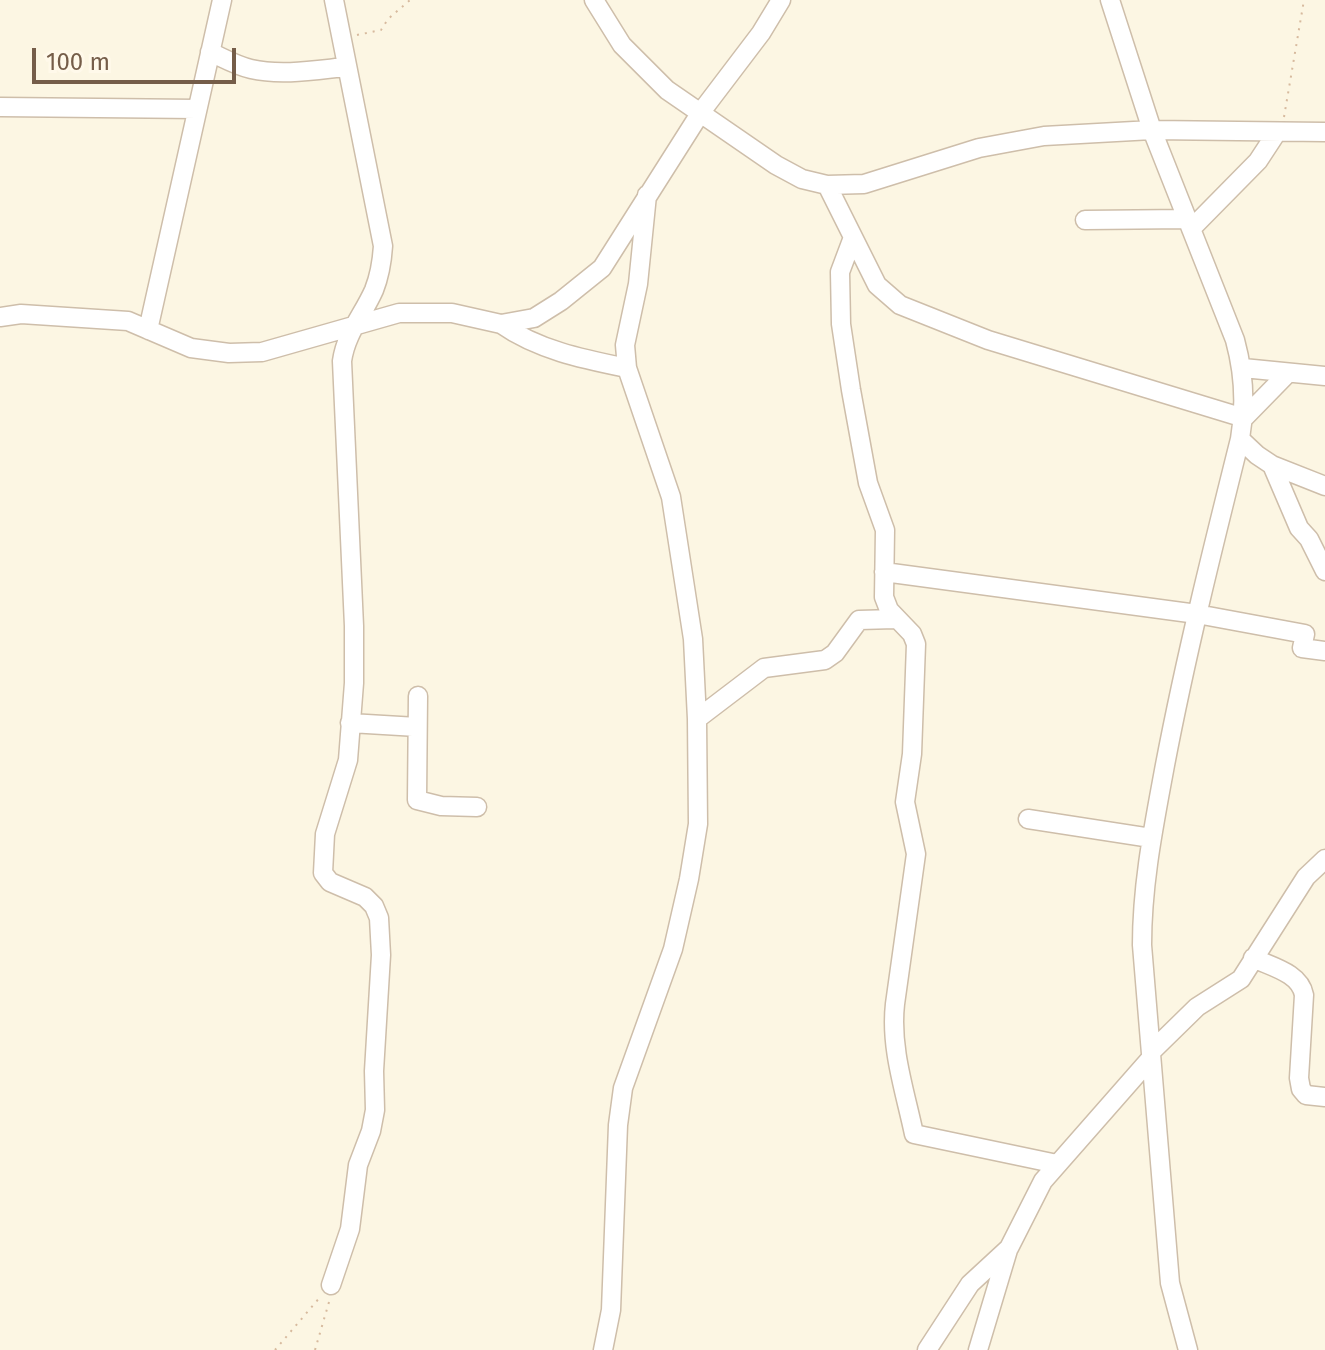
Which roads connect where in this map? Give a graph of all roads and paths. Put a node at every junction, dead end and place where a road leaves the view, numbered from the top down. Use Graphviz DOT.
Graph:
graph roads {
  1 [pos="222,0"];
  2 [pos="334,0"];
  3 [pos="410,0"];
  4 [pos="594,0"];
  5 [pos="781,0"];
  6 [pos="1110,0"];
  7 [pos="1304,0"];
  8 [pos="340,40"];
  9 [pos="210,52"];
  10 [pos="346,67"];
  11 [pos="0,107"];
  12 [pos="197,109"];
  13 [pos="701,112"];
  14 [pos="1152,130"];
  15 [pos="1279,132"];
  16 [pos="1325,132"];
  17 [pos="827,185"];
  18 [pos="647,195"];
  19 [pos="1085,220"];
  20 [pos="1189,224"];
  21 [pos="852,240"];
  22 [pos="0,317"];
  23 [pos="501,324"];
  24 [pos="354,325"];
  25 [pos="148,330"];
  26 [pos="627,368"];
  27 [pos="1243,368"];
  28 [pos="1288,373"];
  29 [pos="1325,376"];
  30 [pos="1244,418"];
  31 [pos="1240,439"];
  32 [pos="1272,465"];
  33 [pos="1325,486"];
  34 [pos="1325,571"];
  35 [pos="884,572"];
  36 [pos="1197,614"];
  37 [pos="895,619"];
  38 [pos="1325,651"];
  39 [pos="418,696"];
  40 [pos="697,719"];
  41 [pos="350,723"];
  42 [pos="417,727"];
  43 [pos="477,807"];
  44 [pos="1028,819"];
  45 [pos="1151,838"];
  46 [pos="1325,859"];
  47 [pos="1253,958"];
  48 [pos="1151,1055"];
  49 [pos="1325,1097"];
  50 [pos="1057,1164"];
  51 [pos="1009,1248"];
  52 [pos="331,1285"];
  53 [pos="275,1350"];
  54 [pos="315,1350"];
  55 [pos="603,1350"];
  56 [pos="927,1350"];
  57 [pos="978,1350"];
  58 [pos="1188,1350"];
  1 -- 9 [label="street"];
  2 -- 8 [label="street"];
  3 -- 8 [label="path"];
  4 -- 13 [label="street"];
  5 -- 13 [label="street"];
  6 -- 14 [label="street"];
  7 -- 15 [label="path"];
  8 -- 10 [label="street"];
  9 -- 10 [label="street"];
  9 -- 12 [label="street"];
  10 -- 24 [label="street"];
  11 -- 12 [label="street"];
  12 -- 25 [label="street"];
  13 -- 17 [label="street"];
  13 -- 18 [label="street"];
  14 -- 15 [label="street"];
  14 -- 17 [label="street"];
  14 -- 20 [label="street"];
  15 -- 16 [label="street"];
  15 -- 20 [label="street"];
  17 -- 21 [label="street"];
  18 -- 23 [label="street"];
  18 -- 26 [label="street"];
  19 -- 20 [label="street"];
  20 -- 27 [label="street"];
  21 -- 30 [label="street"];
  21 -- 35 [label="street"];
  22 -- 25 [label="street"];
  23 -- 24 [label="street"];
  23 -- 26 [label="street"];
  24 -- 25 [label="street"];
  24 -- 41 [label="street"];
  26 -- 40 [label="street"];
  27 -- 28 [label="street"];
  27 -- 30 [label="street"];
  28 -- 29 [label="street"];
  28 -- 30 [label="street"];
  30 -- 31 [label="street"];
  31 -- 32 [label="street"];
  31 -- 36 [label="street"];
  32 -- 33 [label="street"];
  32 -- 34 [label="street"];
  35 -- 36 [label="street"];
  35 -- 37 [label="street"];
  36 -- 38 [label="street"];
  36 -- 45 [label="street"];
  37 -- 40 [label="street"];
  37 -- 50 [label="street"];
  39 -- 42 [label="street"];
  40 -- 55 [label="street"];
  41 -- 42 [label="street"];
  41 -- 52 [label="street"];
  42 -- 43 [label="street"];
  44 -- 45 [label="street"];
  45 -- 48 [label="street"];
  46 -- 47 [label="street"];
  47 -- 48 [label="street"];
  47 -- 49 [label="street"];
  48 -- 50 [label="street"];
  48 -- 58 [label="street"];
  50 -- 51 [label="street"];
  51 -- 56 [label="street"];
  51 -- 57 [label="street"];
  52 -- 53 [label="path"];
  52 -- 54 [label="path"];
}
